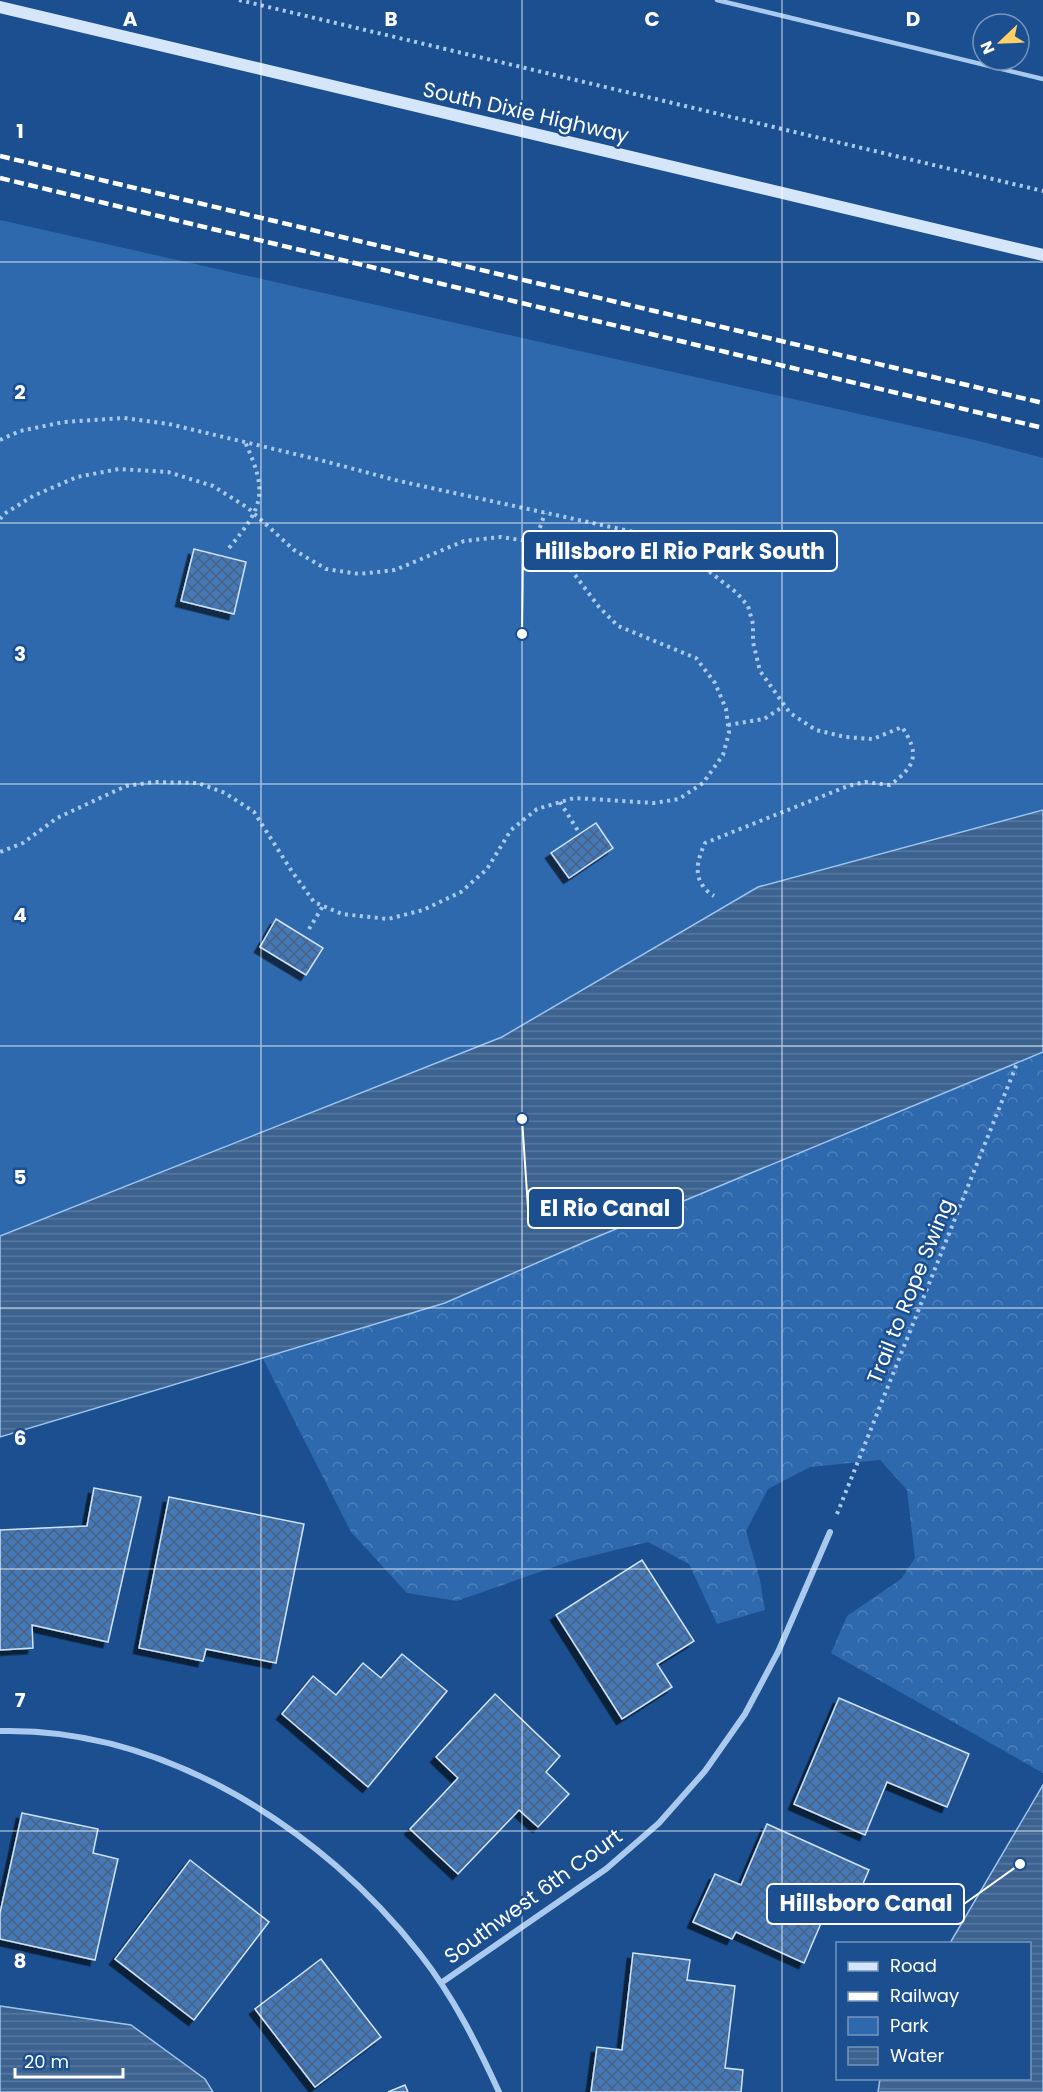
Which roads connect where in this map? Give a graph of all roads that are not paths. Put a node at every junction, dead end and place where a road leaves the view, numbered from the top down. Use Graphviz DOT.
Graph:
graph roads {
  1 [pos="717,0"];
  2 [pos="0,7"];
  3 [pos="1043,79"];
  4 [pos="1043,255"];
  5 [pos="830,1532"];
  6 [pos="0,1731"];
  7 [pos="441,1983"];
  8 [pos="499,2092"];
  1 -- 3 [label="lane"];
  2 -- 4 [label="main road, South Dixie Highway"];
  5 -- 7 [label="street, Southwest 6th Court"];
  6 -- 7 [label="street"];
  7 -- 8 [label="street"];
}
